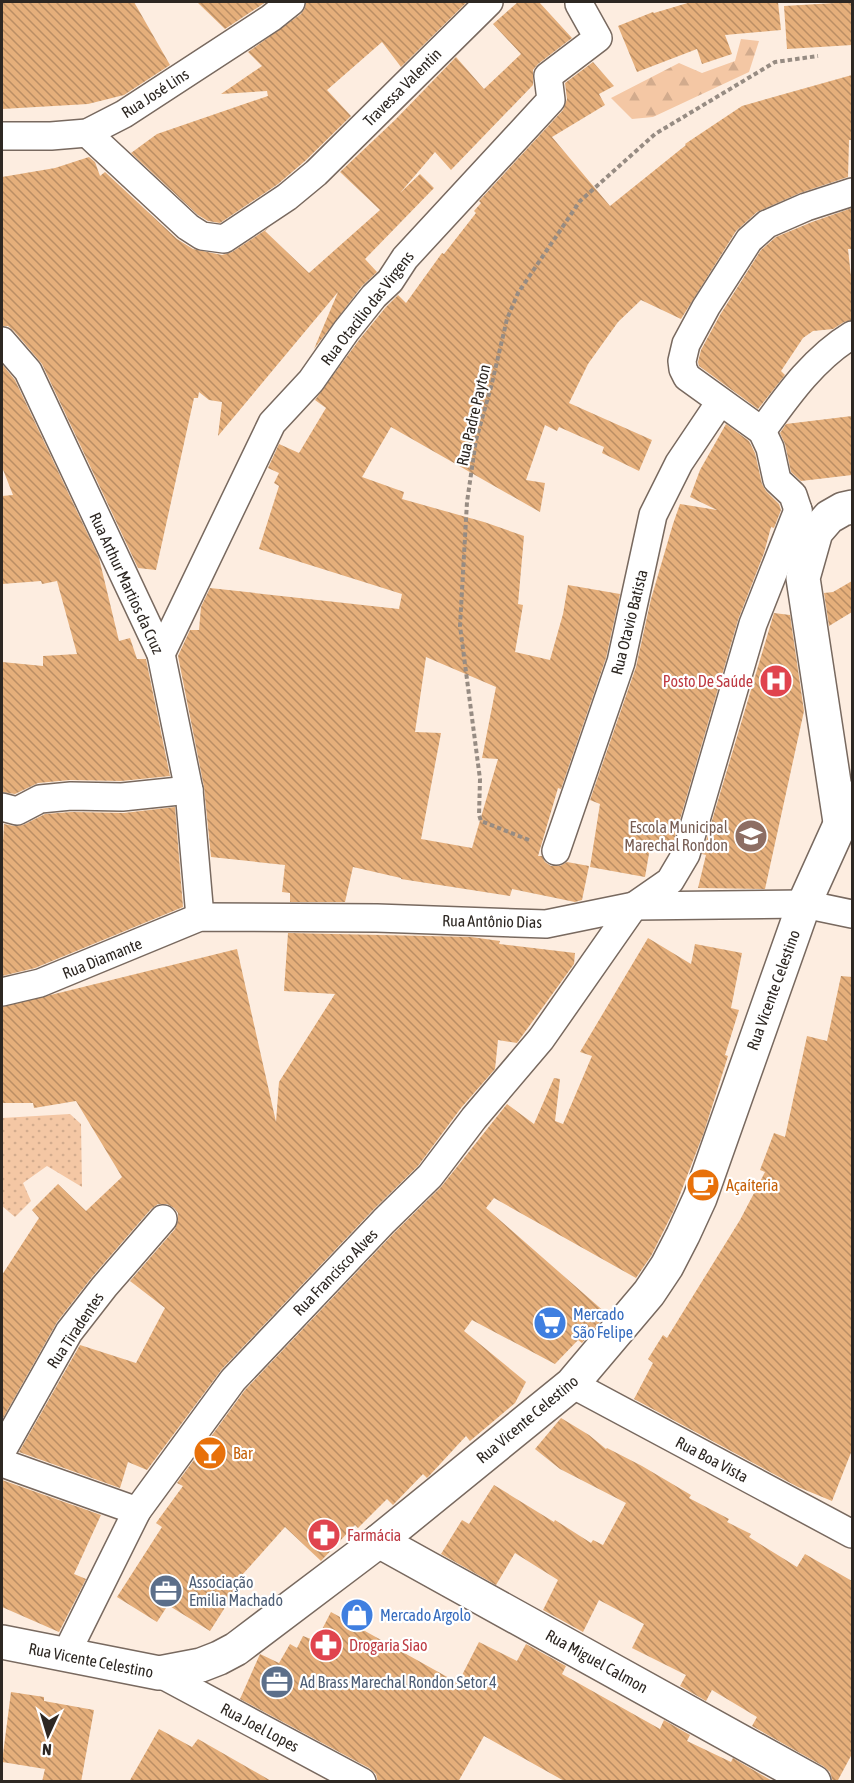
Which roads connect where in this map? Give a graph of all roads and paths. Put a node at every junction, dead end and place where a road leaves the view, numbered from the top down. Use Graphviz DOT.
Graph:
graph roads {
  1 [pos="291,2"];
  2 [pos="489,2"];
  3 [pos="579,2"];
  4 [pos="818,56"];
  5 [pos="87,133"];
  6 [pos="2,136"];
  7 [pos="852,192"];
  8 [pos="852,335"];
  9 [pos="2,341"];
  10 [pos="720,402"];
  11 [pos="762,431"];
  12 [pos="852,507"];
  13 [pos="798,510"];
  14 [pos="803,578"];
  15 [pos="161,654"];
  16 [pos="189,790"];
  17 [pos="2,807"];
  18 [pos="846,810"];
  19 [pos="556,851"];
  20 [pos="804,904"];
  21 [pos="634,906"];
  22 [pos="852,914"];
  23 [pos="200,917"];
  24 [pos="2,992"];
  25 [pos="163,1219"];
  26 [pos="572,1384"];
  27 [pos="2,1451"];
  28 [pos="2,1464"];
  29 [pos="137,1511"];
  30 [pos="850,1524"];
  31 [pos="379,1541"];
  32 [pos="2,1642"];
  33 [pos="65,1656"];
  34 [pos="159,1673"];
  35 [pos="362,1782"];
  36 [pos="814,1782"];
  1 -- 5 [label="street, Rua José Lins"];
  2 -- 5 [label="street, Travessa Valentin"];
  3 -- 15 [label="street, Rua Otacilio das Virgens"];
  4 -- 19 [label="path, Rua Padre Payton"];
  5 -- 6 [label="street, Rua José Lins"];
  7 -- 10 [label="street"];
  8 -- 11 [label="street"];
  9 -- 15 [label="street, Rua Arthur Martios da Cruz"];
  10 -- 11 [label="street"];
  10 -- 19 [label="street, Rua Otavio Batista"];
  11 -- 13 [label="street"];
  12 -- 14 [label="street, Rua Vicente Celestino"];
  13 -- 14 [label="street"];
  13 -- 21 [label="street"];
  14 -- 18 [label="street, Rua Vicente Celestino"];
  15 -- 16 [label="street, Rua Arthur Martios da Cruz"];
  16 -- 17 [label="street"];
  16 -- 23 [label="street, Rua Arthur Martios da Cruz"];
  18 -- 20 [label="street, Rua Vicente Celestino"];
  20 -- 21 [label="street, Rua Antônio Dias"];
  20 -- 22 [label="street, Rua Antônio Dias"];
  20 -- 26 [label="street, Rua Vicente Celestino"];
  21 -- 23 [label="street, Rua Antônio Dias"];
  21 -- 29 [label="street, Rua Francisco Alves"];
  23 -- 24 [label="street, Rua Diamante"];
  25 -- 27 [label="street, Rua Tiradentes"];
  26 -- 30 [label="street, Rua Boa Vista"];
  26 -- 31 [label="street, Rua Vicente Celestino"];
  28 -- 29 [label="street"];
  29 -- 33 [label="street, Rua Francisco Alves"];
  31 -- 34 [label="street, Rua Vicente Celestino"];
  31 -- 36 [label="street, Rua Miguel Calmon"];
  32 -- 33 [label="street, Rua Vicente Celestino"];
  33 -- 34 [label="street, Rua Vicente Celestino"];
  34 -- 35 [label="street, Rua Joel Lopes"];
}
